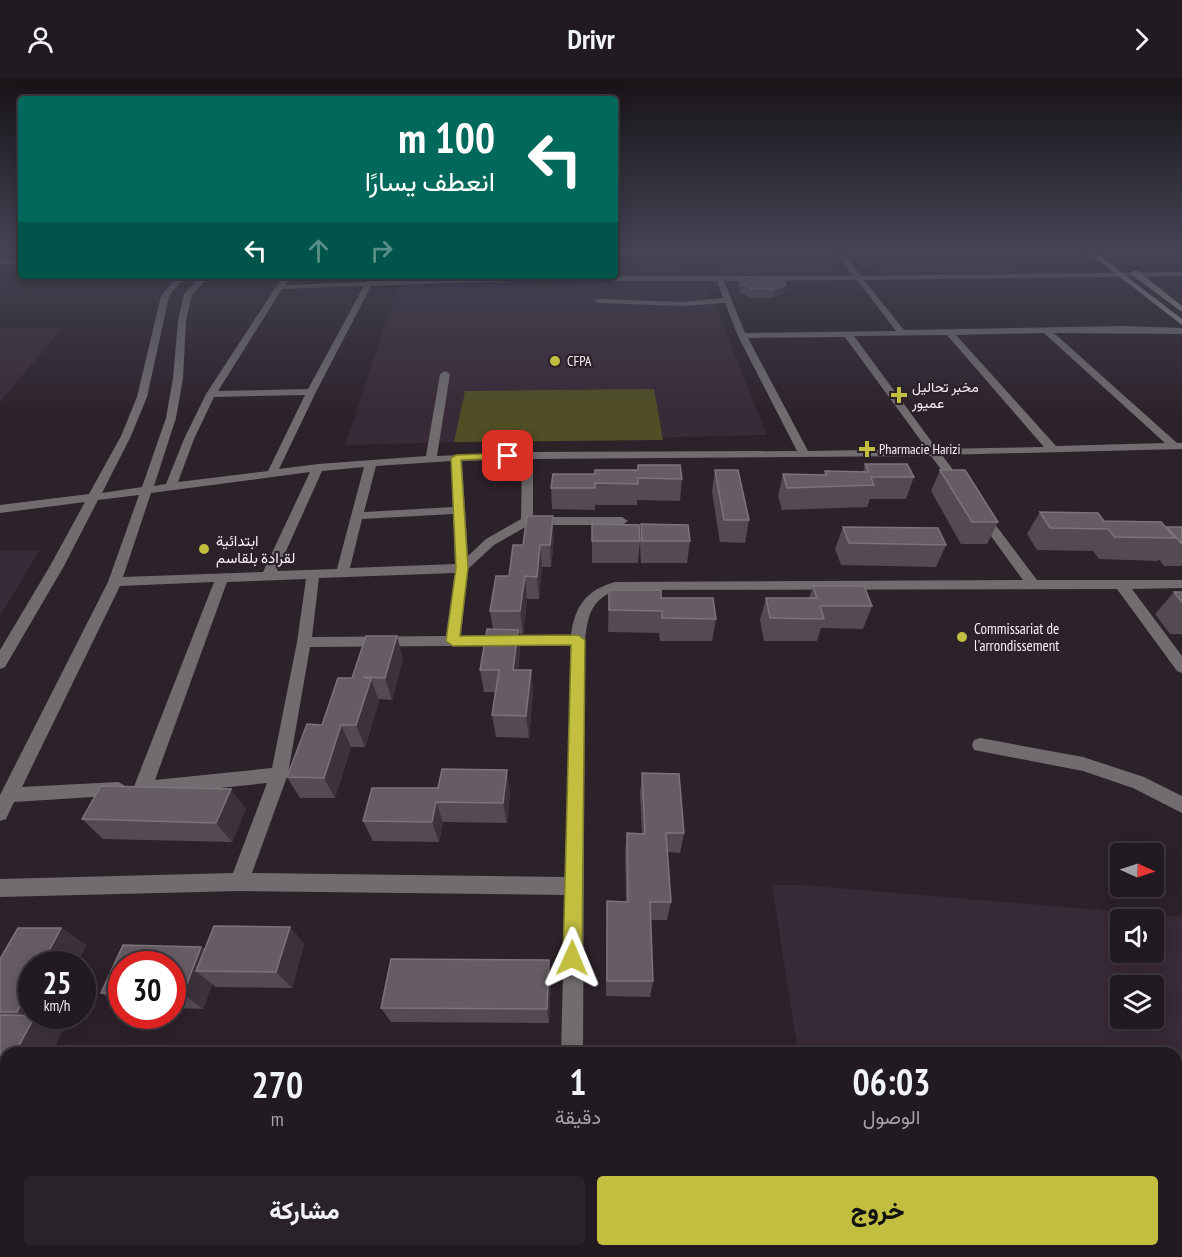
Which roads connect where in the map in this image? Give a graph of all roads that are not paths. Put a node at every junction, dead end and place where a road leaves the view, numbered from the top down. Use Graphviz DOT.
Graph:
graph roads {
  1 [pos="163,305"];
  2 [pos="186,305"];
  3 [pos="268,305"];
  4 [pos="357,305"];
  5 [pos="730,305"];
  6 [pos="880,305"];
  7 [pos="1158,305"];
  8 [pos="1182,324"];
  9 [pos="1122,329"];
  10 [pos="1046,330"];
  11 [pos="1182,331"];
  12 [pos="949,332"];
  13 [pos="847,333"];
  14 [pos="902,333"];
  15 [pos="742,336"];
  16 [pos="445,374"];
  17 [pos="311,392"];
  18 [pos="211,394"];
  19 [pos="1179,447"];
  20 [pos="1053,450"];
  21 [pos="933,451"];
  22 [pos="804,454"];
  23 [pos="528,455"];
  24 [pos="456,458"];
  25 [pos="431,459"];
  26 [pos="371,463"];
  27 [pos="318,467"];
  28 [pos="272,473"];
  29 [pos="171,486"];
  30 [pos="141,492"];
  31 [pos="93,499"];
  32 [pos="0,509"];
  33 [pos="460,510"];
  34 [pos="358,516"];
  35 [pos="527,521"];
  36 [pos="622,521"];
  37 [pos="462,568"];
  38 [pos="342,574"];
  39 [pos="313,575"];
  40 [pos="268,576"];
  41 [pos="222,578"];
  42 [pos="115,582"];
  43 [pos="1033,584"];
  44 [pos="1121,584"];
  45 [pos="1182,584"];
  46 [pos="578,640"];
  47 [pos="453,641"];
  48 [pos="304,642"];
  49 [pos="0,663"];
  50 [pos="1182,668"];
  51 [pos="980,745"];
  52 [pos="279,774"];
  53 [pos="143,789"];
  54 [pos="10,795"];
  55 [pos="1182,805"];
  56 [pos="0,813"];
  57 [pos="239,882"];
  58 [pos="573,886"];
  59 [pos="0,888"];
  60 [pos="572,1047"];
  1 -- 31 [label="street"];
  2 -- 30 [label="street"];
  3 -- 18 [label="street"];
  4 -- 17 [label="street"];
  5 -- 15 [label="street"];
  6 -- 14 [label="street"];
  7 -- 8 [label="main road"];
  8 -- 9 [label="street"];
  9 -- 10 [label="street"];
  9 -- 11 [label="street"];
  10 -- 12 [label="street"];
  10 -- 19 [label="street"];
  12 -- 14 [label="street"];
  12 -- 20 [label="street"];
  13 -- 14 [label="street"];
  13 -- 15 [label="street"];
  13 -- 21 [label="street"];
  15 -- 22 [label="street"];
  16 -- 25 [label="street"];
  17 -- 18 [label="street"];
  17 -- 28 [label="street"];
  18 -- 29 [label="street"];
  19 -- 20 [label="street"];
  20 -- 21 [label="street"];
  21 -- 22 [label="street"];
  21 -- 43 [label="street"];
  22 -- 23 [label="street"];
  23 -- 24 [label="street"];
  23 -- 35 [label="street"];
  24 -- 25 [label="street"];
  24 -- 33 [label="street"];
  25 -- 26 [label="street"];
  26 -- 27 [label="street"];
  26 -- 34 [label="street"];
  27 -- 28 [label="street"];
  27 -- 40 [label="street"];
  28 -- 29 [label="street"];
  29 -- 30 [label="street"];
  30 -- 31 [label="street"];
  30 -- 42 [label="street"];
  31 -- 32 [label="street"];
  31 -- 49 [label="street"];
  33 -- 34 [label="street"];
  33 -- 37 [label="street"];
  34 -- 38 [label="street"];
  35 -- 36 [label="street"];
  35 -- 37 [label="street"];
  37 -- 38 [label="street"];
  37 -- 47 [label="street"];
  38 -- 39 [label="street"];
  39 -- 40 [label="street"];
  39 -- 48 [label="street"];
  40 -- 41 [label="street"];
  41 -- 42 [label="street"];
  41 -- 53 [label="street"];
  42 -- 54 [label="street"];
  43 -- 44 [label="street"];
  43 -- 46 [label="street"];
  44 -- 45 [label="street"];
  44 -- 50 [label="street"];
  46 -- 47 [label="street"];
  46 -- 58 [label="street"];
  47 -- 48 [label="street"];
  48 -- 52 [label="street"];
  51 -- 55 [label="street"];
  52 -- 53 [label="street"];
  52 -- 57 [label="street"];
  53 -- 54 [label="street"];
  54 -- 56 [label="street"];
  57 -- 58 [label="street"];
  57 -- 59 [label="street"];
  58 -- 60 [label="street"];
}
